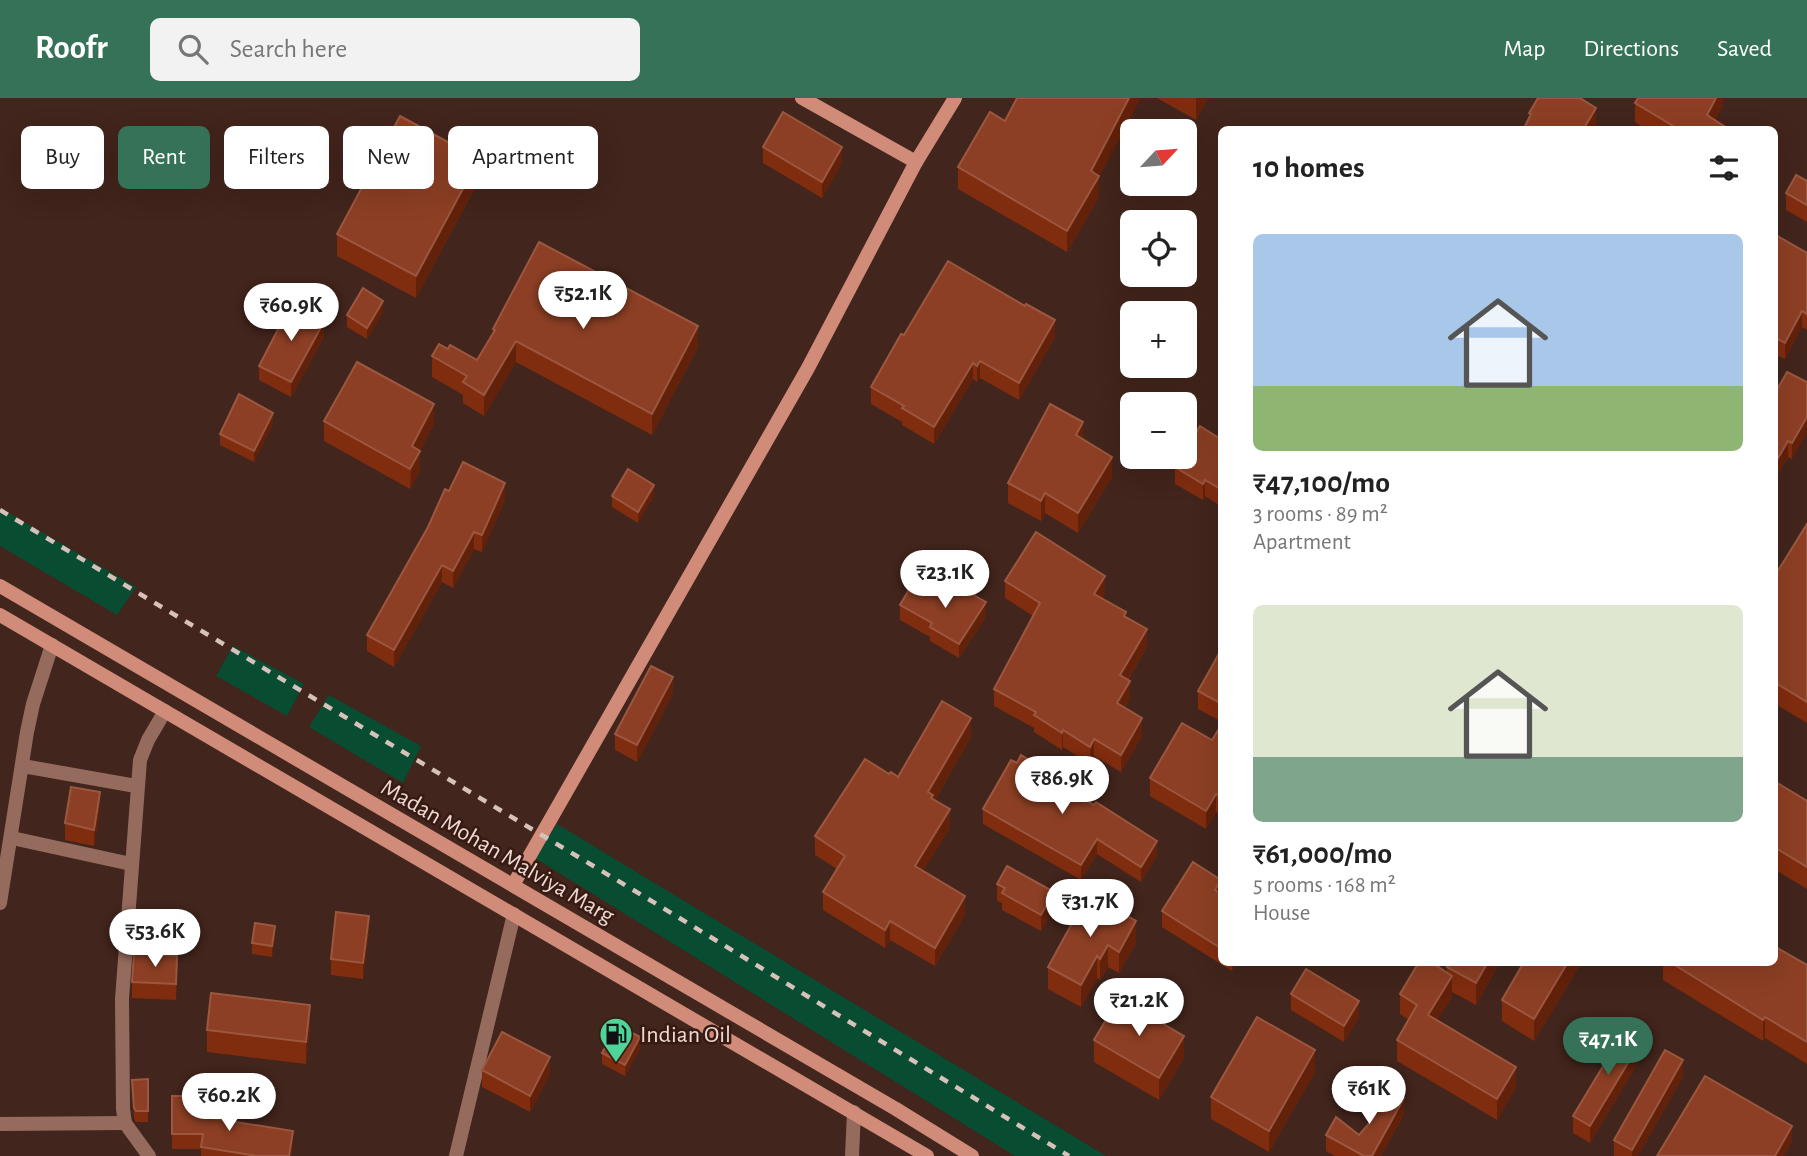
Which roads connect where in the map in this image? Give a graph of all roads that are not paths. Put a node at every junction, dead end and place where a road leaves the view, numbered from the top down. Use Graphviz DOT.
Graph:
graph roads {
  1 [pos="802,98"];
  2 [pos="955,98"];
  3 [pos="916,162"];
  4 [pos="0,586"];
  5 [pos="0,615"];
  6 [pos="52,645"];
  7 [pos="165,711"];
  8 [pos="23,766"];
  9 [pos="136,786"];
  10 [pos="12,838"];
  11 [pos="131,864"];
  12 [pos="513,886"];
  13 [pos="0,903"];
  14 [pos="514,914"];
  15 [pos="854,1112"];
  16 [pos="125,1123"];
  17 [pos="0,1124"];
  18 [pos="149,1156"];
  19 [pos="456,1156"];
  20 [pos="852,1156"];
  21 [pos="926,1156"];
  22 [pos="972,1156"];
  1 -- 3 [label="main road"];
  2 -- 3 [label="main road"];
  3 -- 12 [label="main road"];
  4 -- 12 [label="main road, Madan Mohan Malviya Marg"];
  5 -- 6 [label="main road, Madan Mohan Malviya Marg"];
  6 -- 7 [label="main road, Madan Mohan Malviya Marg"];
  6 -- 8 [label="street"];
  7 -- 9 [label="street"];
  7 -- 14 [label="main road, Madan Mohan Malviya Marg"];
  8 -- 9 [label="street"];
  8 -- 10 [label="street"];
  9 -- 11 [label="street"];
  10 -- 11 [label="street"];
  10 -- 13 [label="street"];
  11 -- 16 [label="street"];
  12 -- 22 [label="main road, Madan Mohan Malviya Marg"];
  14 -- 15 [label="main road, Madan Mohan Malviya Marg"];
  14 -- 19 [label="street"];
  15 -- 20 [label="street"];
  15 -- 21 [label="main road, Madan Mohan Malviya Marg"];
  16 -- 17 [label="street"];
  16 -- 18 [label="street"];
}
